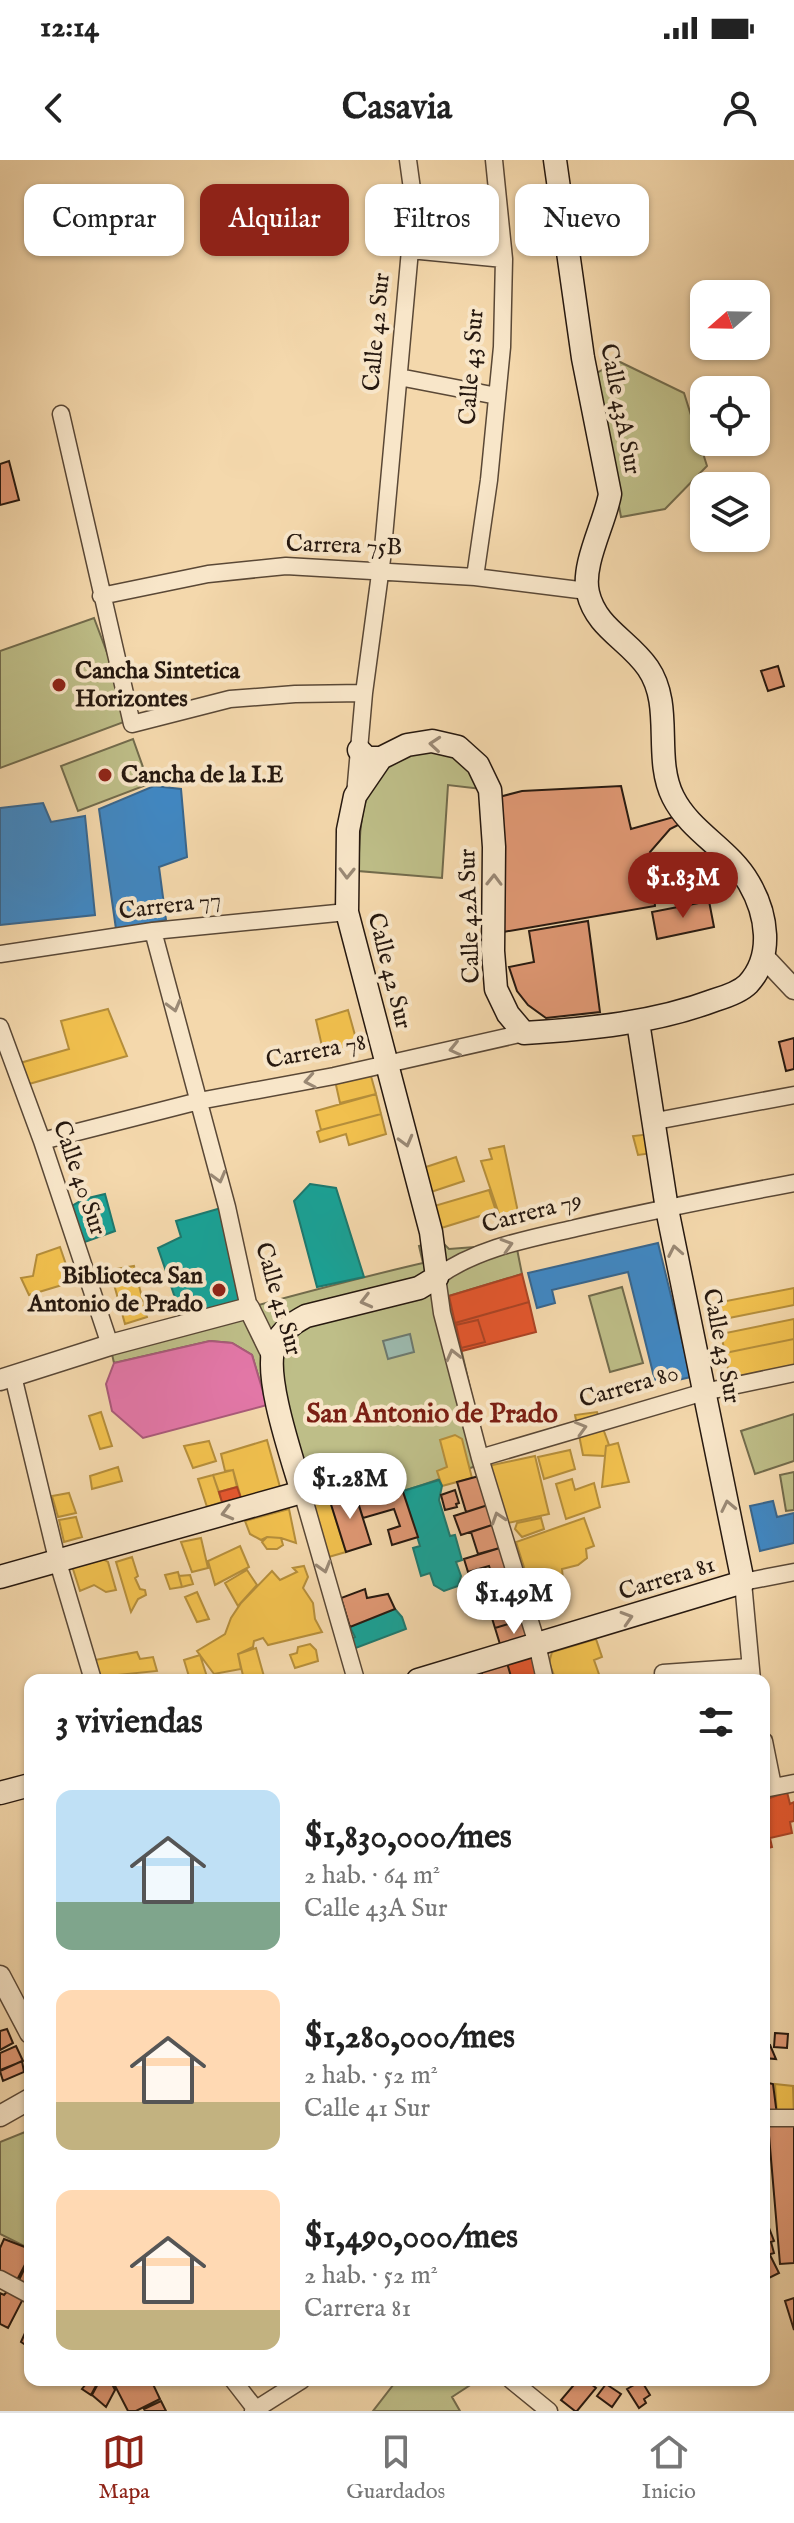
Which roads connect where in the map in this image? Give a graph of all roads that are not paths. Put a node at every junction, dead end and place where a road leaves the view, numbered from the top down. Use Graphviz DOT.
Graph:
graph roads {
  1 [pos="408,160"];
  2 [pos="494,160"];
  3 [pos="555,160"];
  4 [pos="411,184"];
  5 [pos="409,256"];
  6 [pos="473,256"];
  7 [pos="504,259"];
  8 [pos="399,377"];
  9 [pos="497,396"];
  10 [pos="61,414"];
  11 [pos="381,570"];
  12 [pos="475,577"];
  13 [pos="587,591"];
  14 [pos="101,596"];
  15 [pos="364,693"];
  16 [pos="359,750"];
  17 [pos="381,758"];
  18 [pos="355,796"];
  19 [pos="347,912"];
  20 [pos="153,931"];
  21 [pos="0,954"];
  22 [pos="764,957"];
  23 [pos="747,985"];
  24 [pos="791,986"];
  25 [pos="638,1022"];
  26 [pos="0,1027"];
  27 [pos="524,1033"];
  28 [pos="386,1065"];
  29 [pos="794,1095"];
  30 [pos="199,1101"];
  31 [pos="656,1121"];
  32 [pos="42,1141"];
  33 [pos="794,1183"];
  34 [pos="667,1209"];
  35 [pos="437,1277"];
  36 [pos="252,1313"];
  37 [pos="293,1323"];
  38 [pos="110,1345"];
  39 [pos="272,1355"];
  40 [pos="794,1373"];
  41 [pos="7,1378"];
  42 [pos="704,1392"];
  43 [pos="480,1458"];
  44 [pos="302,1492"];
  45 [pos="57,1559"];
  46 [pos="794,1572"];
  47 [pos="0,1577"];
  48 [pos="743,1582"];
  49 [pos="537,1646"];
  50 [pos="663,1673"];
  51 [pos="751,1673"];
  52 [pos="91,1674"];
  53 [pos="354,1674"];
  54 [pos="439,1674"];
  55 [pos="544,1674"];
  56 [pos="794,1783"];
  57 [pos="24,1787"];
  58 [pos="770,1788"];
  59 [pos="0,1793"];
  60 [pos="0,1976"];
  61 [pos="24,2007"];
  62 [pos="24,2102"];
  63 [pos="0,2116"];
  64 [pos="770,2118"];
  65 [pos="794,2118"];
  66 [pos="0,2279"];
  67 [pos="24,2292"];
  68 [pos="237,2386"];
  69 [pos="293,2386"];
  70 [pos="518,2386"];
  71 [pos="255,2410"];
  72 [pos="549,2411"];
  1 -- 4 [label="street, Calle 42 Sur"];
  2 -- 7 [label="street, Calle 43 Sur"];
  3 -- 13 [label="main road, Calle 43A Sur"];
  5 -- 8 [label="street, Calle 42 Sur"];
  6 -- 7 [label="street"];
  7 -- 9 [label="street, Calle 43 Sur"];
  8 -- 9 [label="street"];
  8 -- 11 [label="street, Calle 42 Sur"];
  9 -- 12 [label="street, Calle 43 Sur"];
  10 -- 14 [label="street"];
  11 -- 12 [label="street, Carrera 75B"];
  11 -- 14 [label="street, Carrera 75B"];
  11 -- 15 [label="street, Calle 42 Sur"];
  12 -- 13 [label="street, Carrera 75B"];
  13 -- 22 [label="main road"];
  14 -- 15 [label="street"];
  15 -- 16 [label="street, Calle 42 Sur"];
  16 -- 17 [label="main road"];
  16 -- 18 [label="street, Calle 42 Sur"];
  17 -- 18 [label="main road"];
  27 -- 17 [label="main road, Calle 42A Sur, one-way"];
  18 -- 19 [label="main road, Calle 42 Sur, one-way"];
  19 -- 20 [label="street, Carrera 77"];
  19 -- 28 [label="main road, Calle 42 Sur"];
  20 -- 21 [label="street, Carrera 77"];
  20 -- 30 [label="street, Calle 41 Sur, one-way"];
  22 -- 23 [label="main road"];
  22 -- 24 [label="street, Carrera 78"];
  23 -- 24 [label="street, Carrera 78"];
  23 -- 25 [label="main road, Carrera 78"];
  25 -- 27 [label="main road, Carrera 78"];
  25 -- 31 [label="main road, Calle 43 Sur"];
  26 -- 32 [label="street, Calle 40 Sur"];
  27 -- 28 [label="street, Carrera 78, one-way"];
  28 -- 30 [label="street, Carrera 78, one-way"];
  28 -- 35 [label="main road, Calle 42 Sur, one-way"];
  29 -- 31 [label="street"];
  30 -- 32 [label="street, Carrera 78"];
  30 -- 36 [label="street, Calle 41 Sur, one-way"];
  31 -- 34 [label="main road, Calle 43 Sur"];
  32 -- 38 [label="street, Calle 40 Sur"];
  33 -- 34 [label="street, Carrera 79"];
  35 -- 34 [label="street, Carrera 79, one-way"];
  42 -- 34 [label="main road, Calle 43 Sur, one-way"];
  35 -- 37 [label="main road, Carrera 79, one-way"];
  43 -- 35 [label="street, Calle 42 Sur, one-way"];
  36 -- 37 [label="street, Carrera 79"];
  36 -- 38 [label="street, Carrera 79"];
  36 -- 39 [label="street, Calle 41 Sur"];
  37 -- 39 [label="main road"];
  38 -- 41 [label="street, Carrera 79"];
  39 -- 44 [label="main road, Calle 41 Sur"];
  40 -- 42 [label="street, Carrera 80"];
  41 -- 45 [label="street"];
  43 -- 42 [label="street, Carrera 80, one-way"];
  48 -- 42 [label="main road, Calle 43 Sur, one-way"];
  49 -- 43 [label="street, Calle 42 Sur, one-way"];
  44 -- 45 [label="main road, one-way"];
  44 -- 53 [label="street, Calle 41 Sur, one-way"];
  45 -- 47 [label="main road"];
  45 -- 52 [label="street"];
  46 -- 48 [label="street, Carrera 81"];
  49 -- 48 [label="main road, Carrera 81, one-way"];
  48 -- 51 [label="street, Calle 43 Sur"];
  49 -- 54 [label="main road, Carrera 81"];
  49 -- 55 [label="street, Calle 42 Sur"];
  50 -- 51 [label="street"];
  56 -- 58 [label="street"];
  57 -- 59 [label="main road"];
  60 -- 61 [label="street"];
  62 -- 63 [label="street"];
  64 -- 65 [label="street"];
  66 -- 67 [label="street"];
  68 -- 71 [label="street"];
  69 -- 71 [label="street"];
  70 -- 72 [label="street"];
}
